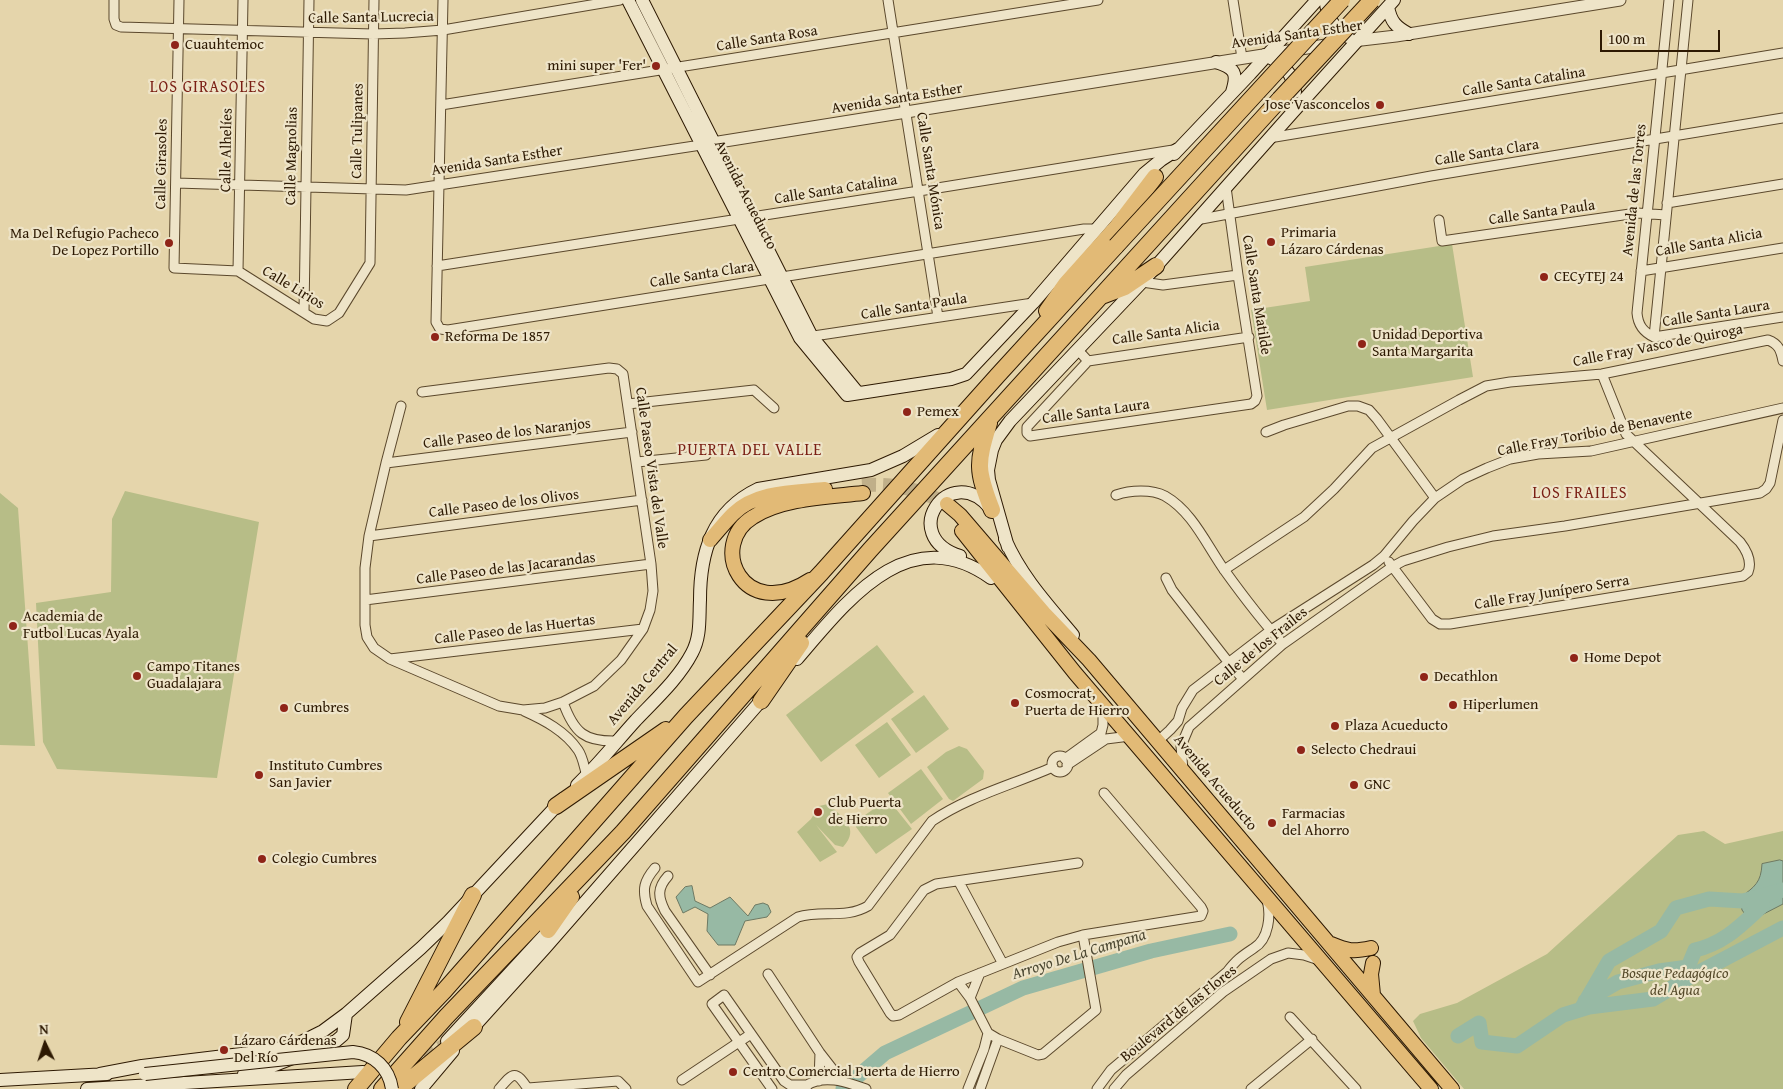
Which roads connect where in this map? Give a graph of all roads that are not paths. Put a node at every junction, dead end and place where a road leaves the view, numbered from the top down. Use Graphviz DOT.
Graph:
graph roads {
  1 [pos="114,0"];
  2 [pos="179,0"];
  3 [pos="243,0"];
  4 [pos="309,0"];
  5 [pos="374,0"];
  6 [pos="443,0"];
  7 [pos="620,0"];
  8 [pos="628,0"];
  9 [pos="642,0"];
  10 [pos="888,0"];
  11 [pos="1098,0"];
  12 [pos="1233,0"];
  13 [pos="1342,0"];
  14 [pos="1372,0"];
  15 [pos="1620,0"];
  16 [pos="1669,0"];
  17 [pos="1688,0"];
  18 [pos="1323,2"];
  19 [pos="1391,4"];
  20 [pos="1373,23"];
  21 [pos="179,29"];
  22 [pos="443,30"];
  23 [pos="243,31"];
  24 [pos="308,33"];
  25 [pos="893,33"];
  26 [pos="373,34"];
  27 [pos="1409,34"];
  28 [pos="1358,40"];
  29 [pos="1783,53"];
  30 [pos="1265,55"];
  31 [pos="1242,58"];
  32 [pos="1216,62"];
  33 [pos="669,68"];
  34 [pos="1681,70"];
  35 [pos="1662,73"];
  36 [pos="1250,74"];
  37 [pos="1295,89"];
  38 [pos="1231,94"];
  39 [pos="441,105"];
  40 [pos="906,113"];
  41 [pos="1292,113"];
  42 [pos="1783,118"];
  43 [pos="1674,136"];
  44 [pos="1269,138"];
  45 [pos="1654,139"];
  46 [pos="708,144"];
  47 [pos="1178,149"];
  48 [pos="1155,177"];
  49 [pos="176,183"];
  50 [pos="1783,184"];
  51 [pos="240,185"];
  52 [pos="439,186"];
  53 [pos="306,187"];
  54 [pos="1226,187"];
  55 [pos="370,189"];
  56 [pos="919,192"];
  57 [pos="1667,203"];
  58 [pos="1646,213"];
  59 [pos="1230,214"];
  60 [pos="1666,215"];
  61 [pos="746,218"];
  62 [pos="1196,220"];
  63 [pos="1439,220"];
  64 [pos="1096,229"];
  65 [pos="1783,248"];
  66 [pos="929,254"];
  67 [pos="370,263"];
  68 [pos="437,266"];
  69 [pos="1156,266"];
  70 [pos="174,268"];
  71 [pos="1661,268"];
  72 [pos="238,271"];
  73 [pos="1641,271"];
  74 [pos="1238,275"];
  75 [pos="776,278"];
  76 [pos="1142,282"];
  77 [pos="1102,296"];
  78 [pos="1033,303"];
  79 [pos="304,312"];
  80 [pos="938,317"];
  81 [pos="1783,317"];
  82 [pos="1248,337"];
  83 [pos="1654,337"];
  84 [pos="806,338"];
  85 [pos="1028,343"];
  86 [pos="1077,349"];
  87 [pos="1088,361"];
  88 [pos="1783,361"];
  89 [pos="1602,374"];
  90 [pos="422,392"];
  91 [pos="628,404"];
  92 [pos="1251,404"];
  93 [pos="401,406"];
  94 [pos="774,408"];
  95 [pos="1783,408"];
  96 [pos="990,418"];
  97 [pos="1783,420"];
  98 [pos="955,423"];
  99 [pos="632,432"];
  100 [pos="1266,432"];
  101 [pos="1392,437"];
  102 [pos="1634,441"];
  103 [pos="706,456"];
  104 [pos="637,462"];
  105 [pos="386,464"];
  106 [pos="1116,495"];
  107 [pos="1435,498"];
  108 [pos="642,500"];
  109 [pos="1699,504"];
  110 [pos="992,510"];
  111 [pos="369,536"];
  112 [pos="710,540"];
  113 [pos="1008,547"];
  114 [pos="1384,556"];
  115 [pos="651,564"];
  116 [pos="1392,567"];
  117 [pos="1224,570"];
  118 [pos="821,573"];
  119 [pos="991,578"];
  120 [pos="1166,578"];
  121 [pos="839,586"];
  122 [pos="365,600"];
  123 [pos="1039,627"];
  124 [pos="643,629"];
  125 [pos="1271,630"];
  126 [pos="1282,644"];
  127 [pos="390,659"];
  128 [pos="1089,660"];
  129 [pos="1229,663"];
  130 [pos="1243,678"];
  131 [pos="761,701"];
  132 [pos="563,702"];
  133 [pos="1103,706"];
  134 [pos="545,708"];
  135 [pos="523,710"];
  136 [pos="686,716"];
  137 [pos="548,722"];
  138 [pos="579,732"];
  139 [pos="1103,736"];
  140 [pos="1130,736"];
  141 [pos="617,741"];
  142 [pos="1158,741"];
  143 [pos="571,742"];
  144 [pos="1183,771"];
  145 [pos="587,776"];
  146 [pos="1104,793"];
  147 [pos="556,806"];
  148 [pos="653,826"];
  149 [pos="623,832"];
  150 [pos="1078,863"];
  151 [pos="656,868"];
  152 [pos="668,876"];
  153 [pos="958,882"];
  154 [pos="473,895"];
  155 [pos="1266,895"];
  156 [pos="548,930"];
  157 [pos="1083,936"];
  158 [pos="1328,942"];
  159 [pos="1371,948"];
  160 [pos="1321,960"];
  161 [pos="1373,963"];
  162 [pos="1002,964"];
  163 [pos="980,973"];
  164 [pos="768,974"];
  165 [pos="710,975"];
  166 [pos="958,982"];
  167 [pos="1373,996"];
  168 [pos="972,1001"];
  169 [pos="1186,1007"];
  170 [pos="346,1014"];
  171 [pos="1194,1016"];
  172 [pos="1290,1017"];
  173 [pos="474,1026"];
  174 [pos="988,1033"];
  175 [pos="751,1034"];
  176 [pos="399,1038"];
  177 [pos="998,1039"];
  178 [pos="1312,1039"];
  179 [pos="738,1042"];
  180 [pos="446,1043"];
  181 [pos="820,1053"];
  182 [pos="363,1072"];
  183 [pos="100,1074"];
  184 [pos="0,1080"];
  185 [pos="682,1080"];
  186 [pos="218,1081"];
  187 [pos="819,1081"];
  188 [pos="847,1082"];
  189 [pos="805,1087"];
  190 [pos="88,1089"];
  191 [pos="356,1089"];
  192 [pos="382,1089"];
  193 [pos="392,1089"];
  194 [pos="398,1089"];
  195 [pos="422,1089"];
  196 [pos="499,1089"];
  197 [pos="528,1089"];
  198 [pos="626,1089"];
  199 [pos="772,1089"];
  200 [pos="866,1089"];
  201 [pos="968,1089"];
  202 [pos="980,1089"];
  203 [pos="1097,1089"];
  204 [pos="1114,1089"];
  205 [pos="1251,1089"];
  206 [pos="1356,1089"];
  207 [pos="1431,1089"];
  208 [pos="1452,1089"];
  1 -- 21 [label="street, Calle Santa Lucrecia"];
  2 -- 21 [label="street, Calle Girasoles"];
  3 -- 23 [label="street, Calle Alhelíes"];
  4 -- 24 [label="street, Calle Magnolias"];
  5 -- 26 [label="street, Calle Tulipanes"];
  6 -- 22 [label="street"];
  7 -- 22 [label="street, Calle Santa Lucrecia"];
  8 -- 33 [label="main road, Avenida Acueducto"];
  9 -- 33 [label="main road, Avenida Acueducto"];
  10 -- 25 [label="street, Calle Santa Mónica"];
  11 -- 25 [label="street, Calle Santa Rosa"];
  12 -- 31 [label="street"];
  13 -- 85 [label="highway, bridge"];
  14 -- 77 [label="highway, bridge"];
  15 -- 27 [label="street, Avenida Santa Esther"];
  16 -- 35 [label="street, Avenida de las Torres"];
  17 -- 34 [label="street"];
  18 -- 20 [label="main road"];
  18 -- 28 [label="main road"];
  18 -- 30 [label="main road"];
  19 -- 20 [label="main road"];
  19 -- 27 [label="main road"];
  20 -- 28 [label="main road"];
  21 -- 23 [label="street, Calle Santa Lucrecia"];
  21 -- 49 [label="street, Calle Girasoles"];
  22 -- 26 [label="street, Calle Santa Lucrecia"];
  22 -- 39 [label="street"];
  23 -- 24 [label="street, Calle Santa Lucrecia"];
  23 -- 51 [label="street, Calle Alhelíes"];
  24 -- 26 [label="street, Calle Santa Lucrecia"];
  24 -- 53 [label="street, Calle Magnolias"];
  25 -- 33 [label="street, Calle Santa Rosa"];
  25 -- 40 [label="street, Calle Santa Mónica"];
  26 -- 55 [label="street, Calle Tulipanes"];
  27 -- 28 [label="street, Avenida Santa Esther"];
  28 -- 30 [label="street, Avenida Santa Esther"];
  28 -- 41 [label="main road"];
  29 -- 34 [label="street, Calle Santa Catalina"];
  30 -- 31 [label="street, Avenida Santa Esther"];
  30 -- 36 [label="main road"];
  30 -- 37 [label="main road"];
  31 -- 32 [label="street, Avenida Santa Esther"];
  32 -- 38 [label="main road"];
  32 -- 40 [label="street, Avenida Santa Esther"];
  33 -- 39 [label="street, Calle Santa Rosa"];
  33 -- 46 [label="main road, Avenida Acueducto"];
  34 -- 35 [label="street, Calle Santa Catalina"];
  34 -- 43 [label="street"];
  35 -- 44 [label="street, Calle Santa Catalina"];
  35 -- 45 [label="street, Avenida de las Torres"];
  36 -- 37 [label="main road"];
  36 -- 38 [label="main road"];
  37 -- 41 [label="main road"];
  38 -- 47 [label="main road"];
  39 -- 52 [label="street"];
  40 -- 46 [label="street, Avenida Santa Esther"];
  40 -- 56 [label="street, Calle Santa Mónica"];
  41 -- 44 [label="main road"];
  42 -- 43 [label="street, Calle Santa Clara"];
  43 -- 45 [label="street, Calle Santa Clara"];
  43 -- 57 [label="street"];
  44 -- 54 [label="main road"];
  45 -- 58 [label="street, Avenida de las Torres"];
  45 -- 59 [label="street, Calle Santa Clara"];
  46 -- 52 [label="street, Avenida Santa Esther"];
  46 -- 61 [label="main road, Avenida Acueducto"];
  47 -- 48 [label="main road"];
  47 -- 56 [label="street, Calle Santa Catalina"];
  47 -- 64 [label="main road"];
  48 -- 85 [label="highway"];
  49 -- 51 [label="street, Avenida Santa Esther"];
  49 -- 70 [label="street, Calle Girasoles"];
  50 -- 57 [label="street"];
  51 -- 53 [label="street, Avenida Santa Esther"];
  51 -- 72 [label="street, Calle Alhelíes"];
  52 -- 55 [label="street, Avenida Santa Esther"];
  52 -- 68 [label="street"];
  53 -- 55 [label="street, Avenida Santa Esther"];
  53 -- 79 [label="street, Calle Magnolias"];
  54 -- 59 [label="street, Calle Santa Matilde"];
  54 -- 62 [label="main road"];
  55 -- 67 [label="street, Calle Tulipanes"];
  56 -- 61 [label="street, Calle Santa Catalina"];
  56 -- 66 [label="street, Calle Santa Mónica"];
  57 -- 60 [label="street"];
  58 -- 60 [label="street, Calle Santa Paula"];
  58 -- 63 [label="street, Calle Santa Paula"];
  58 -- 73 [label="street, Avenida de las Torres"];
  59 -- 62 [label="street, Calle Santa Clara"];
  59 -- 74 [label="street, Calle Santa Matilde"];
  60 -- 71 [label="street"];
  61 -- 68 [label="street, Calle Santa Catalina"];
  61 -- 75 [label="main road, Avenida Acueducto"];
  62 -- 69 [label="main road"];
  64 -- 66 [label="street, Calle Santa Clara"];
  64 -- 78 [label="main road"];
  65 -- 71 [label="street, Calle Santa Alicia"];
  66 -- 75 [label="street, Calle Santa Clara"];
  66 -- 80 [label="street, Calle Santa Mónica"];
  67 -- 79 [label="street, Calle Lirios"];
  68 -- 75 [label="street, Calle Santa Clara"];
  69 -- 76 [label="main road"];
  69 -- 77 [label="highway"];
  70 -- 72 [label="street, Calle Lirios"];
  71 -- 73 [label="street, Calle Santa Alicia"];
  71 -- 83 [label="street"];
  72 -- 79 [label="street, Calle Lirios"];
  73 -- 83 [label="street, Avenida de las Torres"];
  74 -- 76 [label="street"];
  74 -- 82 [label="street, Calle Santa Matilde"];
  75 -- 84 [label="main road, Avenida Acueducto"];
  76 -- 86 [label="main road"];
  77 -- 96 [label="highway"];
  78 -- 80 [label="street, Calle Santa Paula"];
  78 -- 84 [label="main road, Avenida Acueducto"];
  80 -- 84 [label="street, Calle Santa Paula"];
  81 -- 83 [label="street, Calle Santa Laura"];
  82 -- 87 [label="street, Calle Santa Alicia"];
  82 -- 92 [label="street, Calle Santa Matilde"];
  85 -- 98 [label="highway"];
  86 -- 87 [label="street"];
  86 -- 113 [label="main road"];
  87 -- 92 [label="street, Calle Santa Laura"];
  88 -- 89 [label="street, Calle Fray Vasco de Quiroga"];
  89 -- 101 [label="street, Calle Fray Vasco de Quiroga"];
  89 -- 102 [label="street"];
  90 -- 91 [label="street, Calle Paseo Vista del Valle"];
  91 -- 94 [label="street"];
  91 -- 99 [label="street, Calle Paseo Vista del Valle"];
  93 -- 105 [label="street, Calle Paseo Vista del Valle"];
  95 -- 102 [label="street, Calle Fray Toribio de Benavente"];
  96 -- 110 [label="highway"];
  96 -- 121 [label="highway"];
  97 -- 109 [label="street, Calle de los Frailes"];
  98 -- 112 [label="main road, Avenida Central"];
  98 -- 118 [label="highway"];
  99 -- 104 [label="street, Calle Paseo Vista del Valle"];
  99 -- 105 [label="street, Calle Paseo de los Naranjos"];
  100 -- 101 [label="street"];
  101 -- 107 [label="street"];
  101 -- 117 [label="street, Calle Fray Vasco de Quiroga"];
  102 -- 107 [label="street, Calle Fray Toribio de Benavente"];
  102 -- 109 [label="street"];
  103 -- 104 [label="street"];
  104 -- 108 [label="street, Calle Paseo Vista del Valle"];
  105 -- 111 [label="street, Calle Paseo Vista del Valle"];
  106 -- 117 [label="street"];
  107 -- 114 [label="street, Calle Fray Toribio de Benavente"];
  108 -- 111 [label="street, Calle Paseo de los Olivos"];
  108 -- 115 [label="street, Calle Paseo Vista del Valle"];
  109 -- 116 [label="street, Calle de los Frailes"];
  109 -- 116 [label="street, Calle Fray Junípero Serra"];
  110 -- 113 [label="main road"];
  110 -- 119 [label="main road"];
  111 -- 122 [label="street, Calle Paseo Vista del Valle"];
  112 -- 118 [label="main road"];
  112 -- 141 [label="main road, Avenida Central"];
  113 -- 128 [label="main road"];
  114 -- 116 [label="street, Calle Fray Junípero Serra"];
  114 -- 125 [label="street, Calle de los Frailes"];
  115 -- 122 [label="street, Calle Paseo de las Jacarandas"];
  115 -- 124 [label="street, Calle Paseo Vista del Valle"];
  116 -- 126 [label="street, Calle de los Frailes"];
  117 -- 125 [label="street"];
  118 -- 136 [label="highway"];
  119 -- 123 [label="main road"];
  119 -- 131 [label="main road"];
  120 -- 129 [label="street"];
  121 -- 131 [label="highway"];
  121 -- 149 [label="highway"];
  122 -- 127 [label="street, Calle Paseo Vista del Valle"];
  123 -- 128 [label="main road, Avenida Acueducto"];
  123 -- 133 [label="main road, Avenida Acueducto"];
  124 -- 127 [label="street, Calle Paseo de las Huertas"];
  124 -- 132 [label="street, Calle Paseo Vista del Valle"];
  125 -- 126 [label="street"];
  125 -- 129 [label="street, Calle de los Frailes"];
  126 -- 130 [label="street, Calle de los Frailes"];
  127 -- 135 [label="street, Calle Paseo Vista del Valle"];
  128 -- 142 [label="main road, Avenida Acueducto"];
  129 -- 130 [label="street"];
  129 -- 142 [label="street, Calle de los Frailes"];
  130 -- 144 [label="street, Calle de los Frailes"];
  131 -- 148 [label="main road"];
  132 -- 134 [label="street, Calle Paseo Vista del Valle"];
  132 -- 138 [label="street"];
  133 -- 139 [label="street"];
  133 -- 140 [label="main road, Avenida Acueducto"];
  134 -- 135 [label="street, Calle Paseo Vista del Valle"];
  134 -- 137 [label="street"];
  135 -- 137 [label="street, Calle Paseo Vista del Valle"];
  136 -- 147 [label="highway"];
  136 -- 176 [label="highway"];
  137 -- 143 [label="street, Calle Paseo Vista del Valle"];
  138 -- 141 [label="street"];
  138 -- 143 [label="street"];
  139 -- 140 [label="street"];
  139 -- 165 [label="street"];
  140 -- 155 [label="main road, Avenida Acueducto"];
  141 -- 145 [label="main road, Avenida Central"];
  142 -- 144 [label="main road, Avenida Acueducto"];
  143 -- 145 [label="street, Calle Paseo Vista del Valle"];
  144 -- 158 [label="main road, Avenida Acueducto"];
  145 -- 147 [label="main road, Avenida Central"];
  146 -- 157 [label="street"];
  147 -- 154 [label="main road, Avenida Central"];
  148 -- 156 [label="main road"];
  148 -- 173 [label="main road"];
  149 -- 156 [label="highway"];
  149 -- 192 [label="highway"];
  150 -- 153 [label="street"];
  151 -- 165 [label="street"];
  152 -- 165 [label="street"];
  153 -- 162 [label="street"];
  153 -- 166 [label="street"];
  154 -- 170 [label="main road, Avenida Central"];
  154 -- 176 [label="highway"];
  155 -- 160 [label="main road, Avenida Acueducto"];
  155 -- 169 [label="street, Boulevard de las Flores"];
  156 -- 180 [label="main road"];
  157 -- 162 [label="street"];
  157 -- 177 [label="street"];
  158 -- 159 [label="main road"];
  158 -- 167 [label="main road, Avenida Acueducto"];
  160 -- 171 [label="street, Boulevard de las Flores"];
  160 -- 207 [label="main road, Avenida Acueducto"];
  161 -- 167 [label="main road"];
  162 -- 163 [label="street"];
  163 -- 166 [label="street"];
  163 -- 168 [label="street"];
  164 -- 181 [label="street"];
  166 -- 168 [label="street"];
  167 -- 208 [label="main road, Avenida Acueducto"];
  168 -- 174 [label="street"];
  169 -- 171 [label="street"];
  169 -- 203 [label="street, Boulevard de las Flores"];
  170 -- 183 [label="main road, Avenida Central"];
  170 -- 186 [label="main road"];
  171 -- 204 [label="street, Boulevard de las Flores"];
  172 -- 178 [label="street"];
  173 -- 194 [label="highway"];
  173 -- 195 [label="main road"];
  174 -- 177 [label="street"];
  174 -- 201 [label="street"];
  175 -- 179 [label="street"];
  175 -- 179 [label="street"];
  175 -- 189 [label="street"];
  176 -- 191 [label="highway"];
  177 -- 202 [label="street"];
  178 -- 205 [label="street"];
  178 -- 206 [label="street"];
  179 -- 185 [label="street"];
  179 -- 199 [label="street"];
  181 -- 187 [label="street"];
  181 -- 188 [label="street"];
  182 -- 186 [label="main road"];
  183 -- 184 [label="main road"];
  183 -- 193 [label="main road, bridge"];
  186 -- 190 [label="main road"];
  187 -- 188 [label="street"];
  187 -- 189 [label="street"];
  188 -- 200 [label="street"];
  196 -- 197 [label="street"];
  197 -- 198 [label="street"];
}
